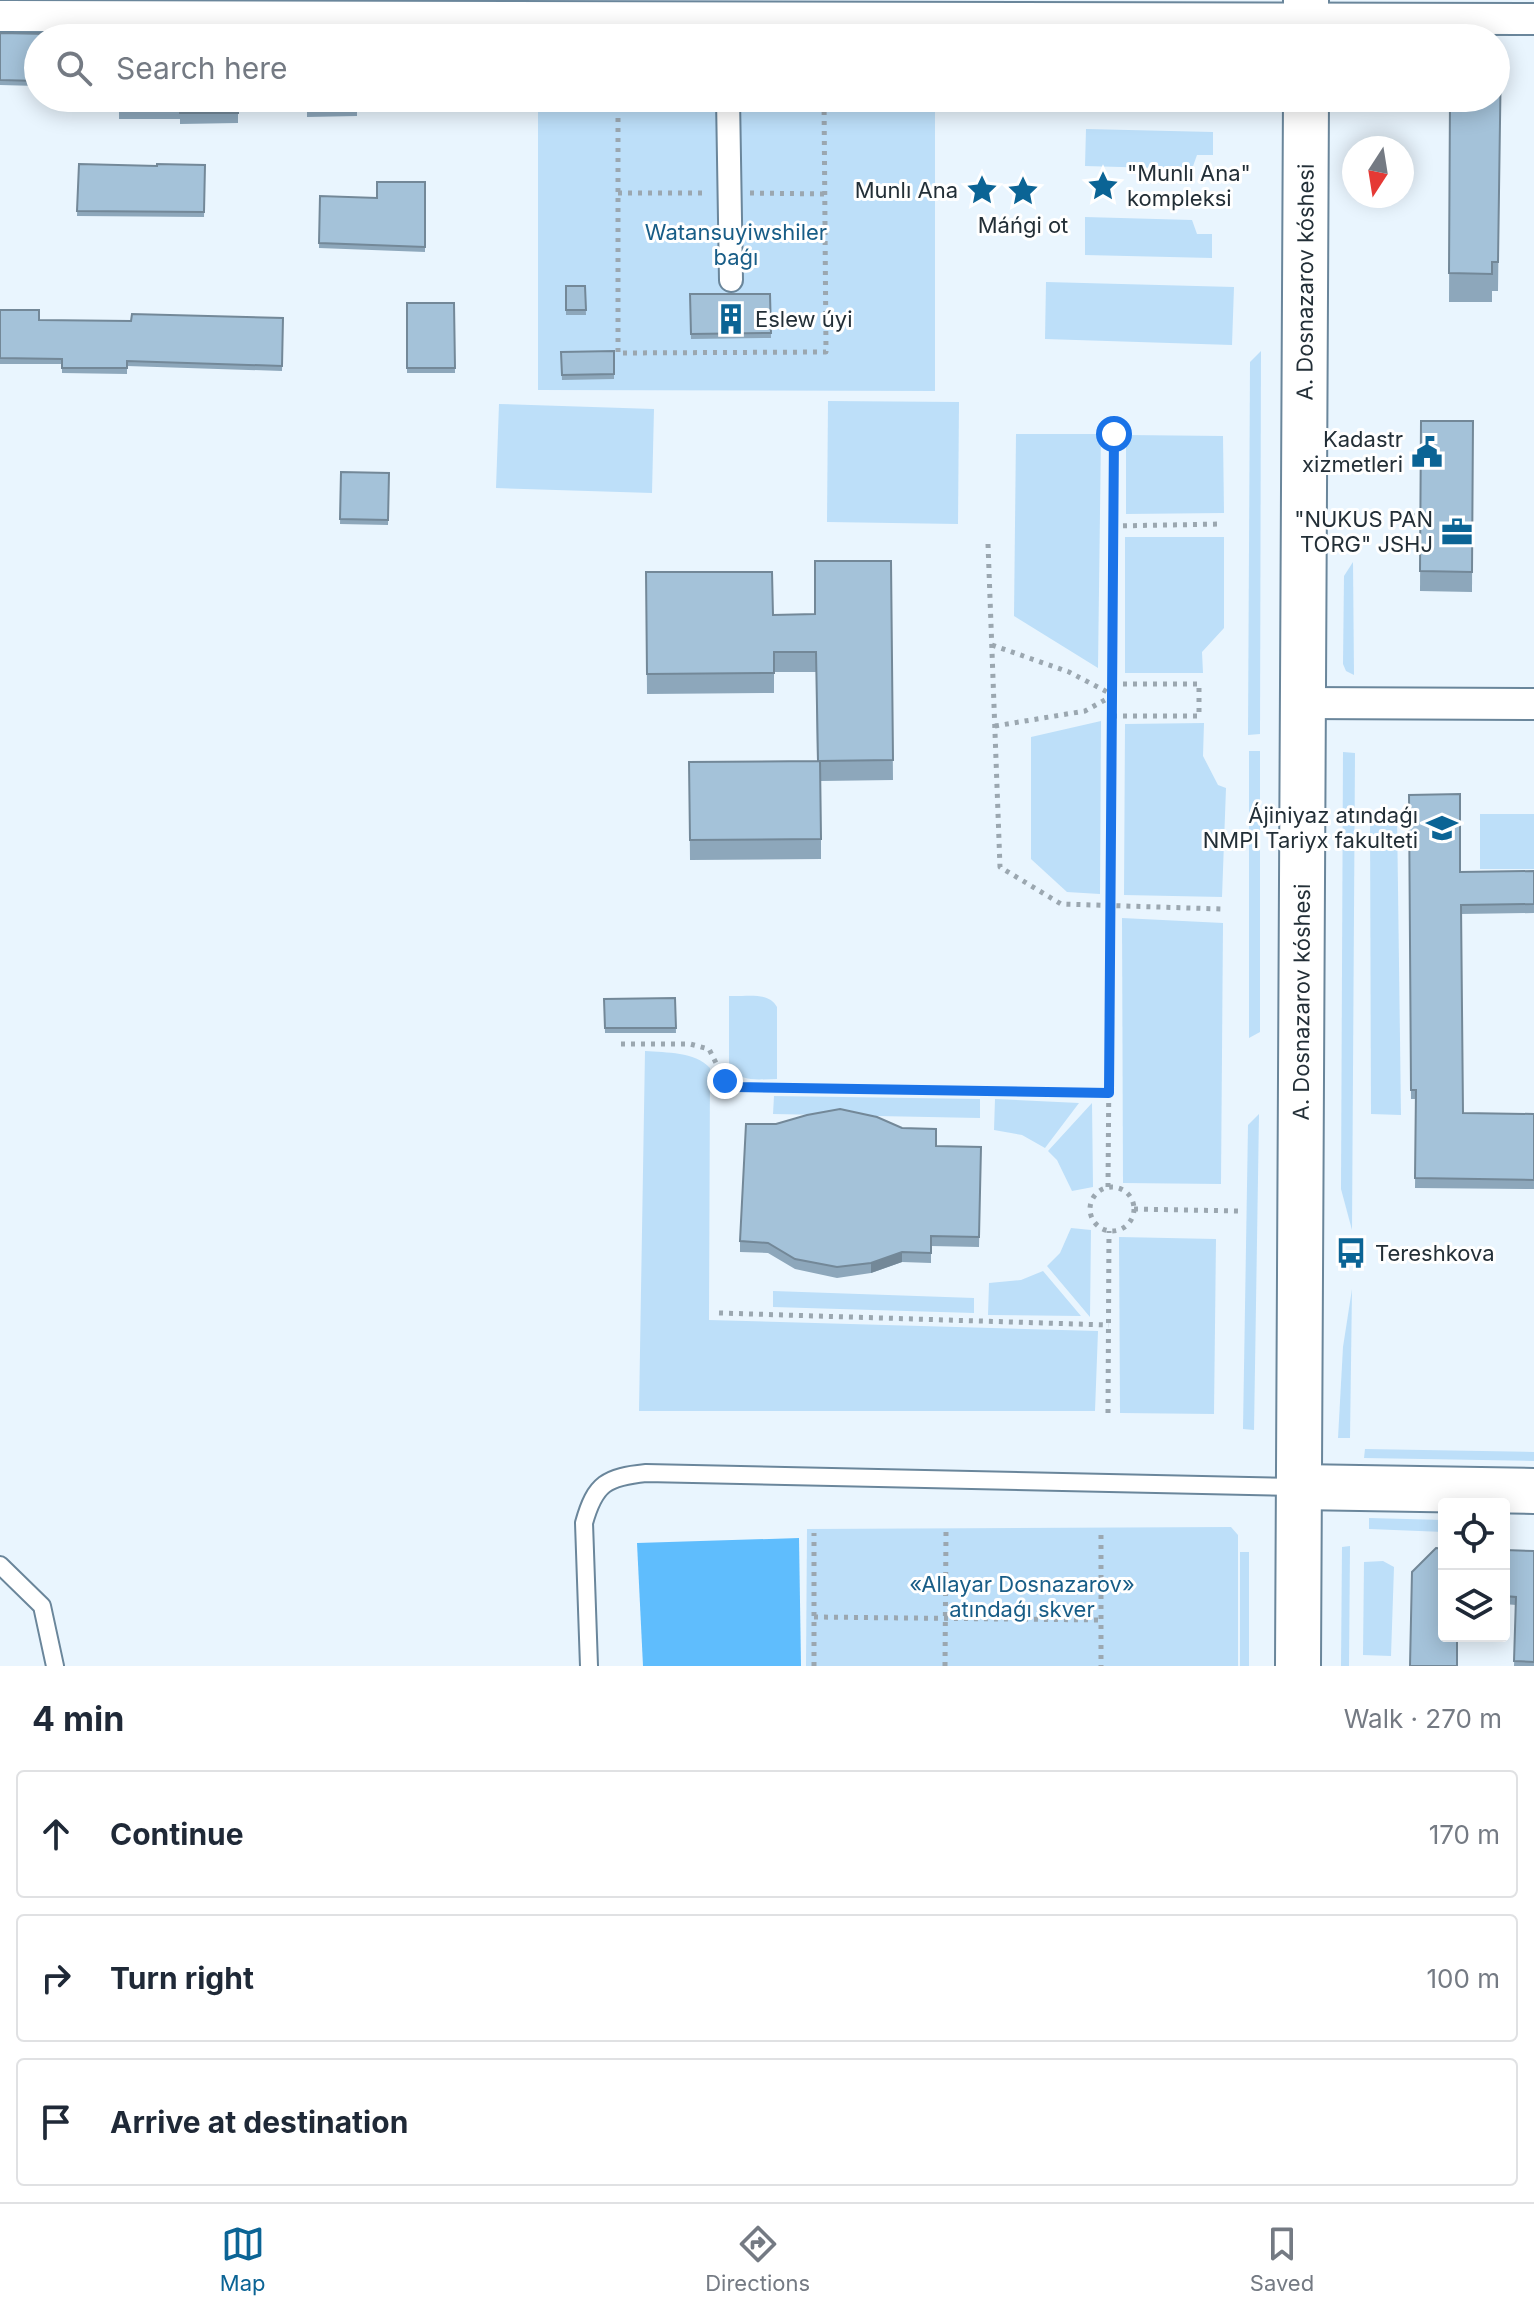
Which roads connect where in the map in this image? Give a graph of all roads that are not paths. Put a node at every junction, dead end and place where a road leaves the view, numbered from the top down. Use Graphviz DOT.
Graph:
graph roads {
  1 [pos="0,16"];
  2 [pos="1306,18"];
  3 [pos="1534,19"];
  4 [pos="728,112"];
  5 [pos="1306,112"];
  6 [pos="731,280"];
  7 [pos="1303,703"];
  8 [pos="1534,704"];
  9 [pos="1299,1487"];
  10 [pos="1534,1491"];
  11 [pos="0,1565"];
  12 [pos="55,1666"];
  13 [pos="589,1666"];
  14 [pos="1298,1666"];
  1 -- 2 [label="street"];
  2 -- 3 [label="street"];
  4 -- 6 [label="street"];
  5 -- 7 [label="main road, A. Dosnazarov kóshesi"];
  7 -- 8 [label="street"];
  7 -- 9 [label="main road, A. Dosnazarov kóshesi"];
  9 -- 10 [label="main road"];
  9 -- 13 [label="lane"];
  9 -- 14 [label="main road, A. Dosnazarov kóshesi"];
  11 -- 12 [label="lane"];
}
